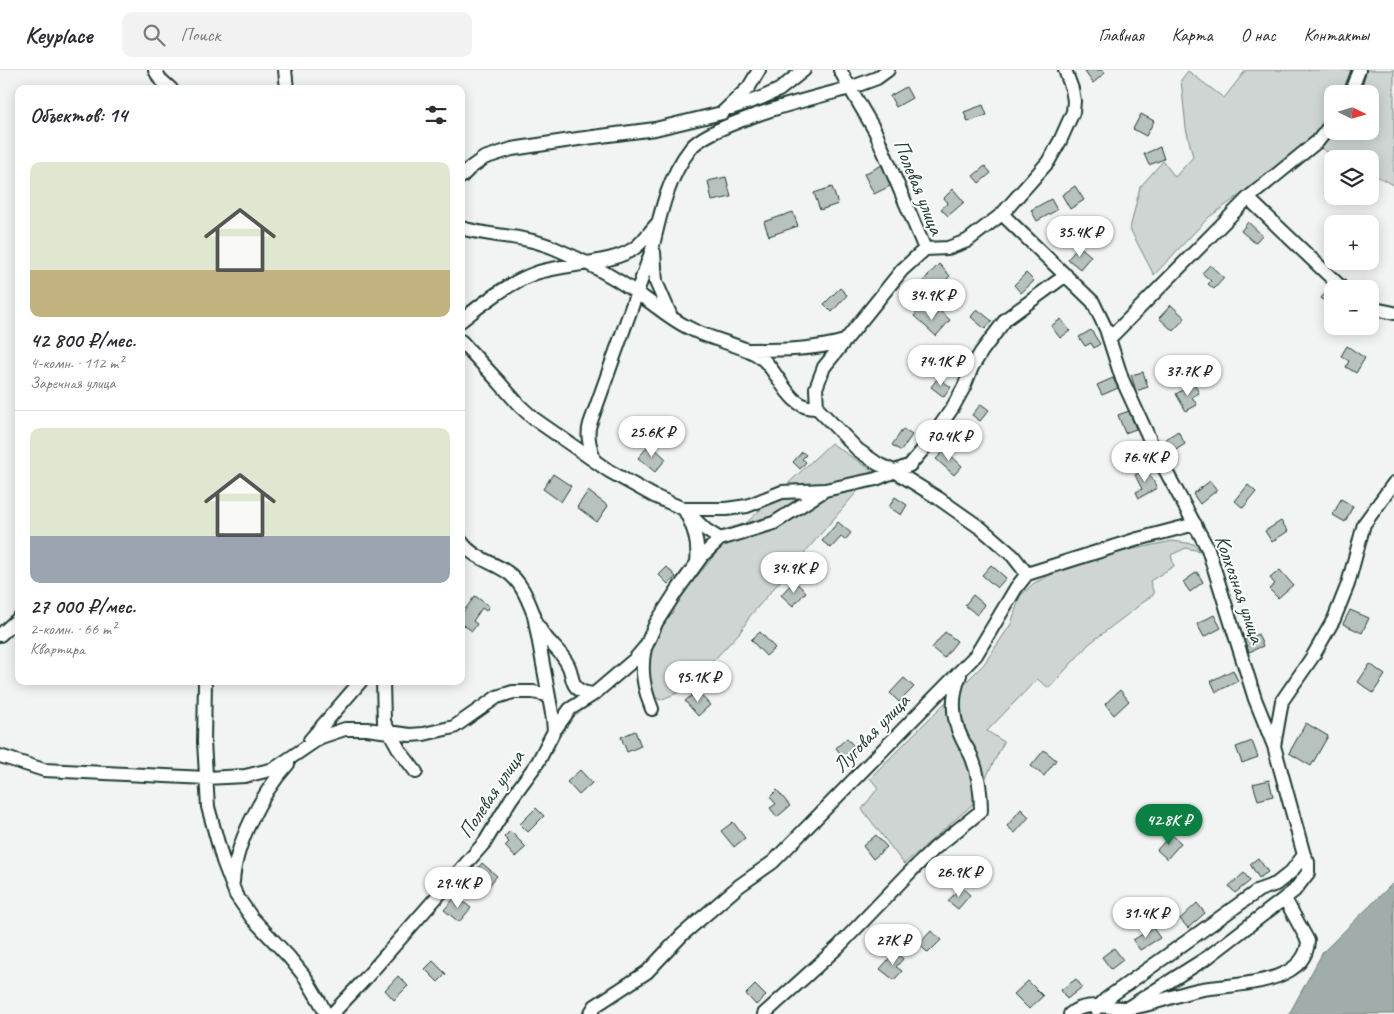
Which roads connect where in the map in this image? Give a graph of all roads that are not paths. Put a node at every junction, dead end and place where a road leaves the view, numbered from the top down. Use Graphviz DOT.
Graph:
graph roads {
  1 [pos="285,70"];
  2 [pos="760,70"];
  3 [pos="804,70"];
  4 [pos="840,70"];
  5 [pos="888,70"];
  6 [pos="1065,70"];
  7 [pos="1359,70"];
  8 [pos="287,85"];
  9 [pos="1353,85"];
  10 [pos="850,88"];
  11 [pos="766,96"];
  12 [pos="772,110"];
  13 [pos="722,113"];
  14 [pos="1324,133"];
  15 [pos="692,146"];
  16 [pos="465,173"];
  17 [pos="1248,198"];
  18 [pos="1002,214"];
  19 [pos="658,222"];
  20 [pos="465,229"];
  21 [pos="654,240"];
  22 [pos="925,249"];
  23 [pos="585,263"];
  24 [pos="1066,275"];
  25 [pos="1334,280"];
  26 [pos="637,292"];
  27 [pos="1379,310"];
  28 [pos="1394,314"];
  29 [pos="465,318"];
  30 [pos="672,318"];
  31 [pos="1110,340"];
  32 [pos="845,341"];
  33 [pos="465,345"];
  34 [pos="747,350"];
  35 [pos="817,408"];
  36 [pos="594,460"];
  37 [pos="896,472"];
  38 [pos="1394,483"];
  39 [pos="825,490"];
  40 [pos="684,509"];
  41 [pos="1195,524"];
  42 [pos="720,540"];
  43 [pos="465,547"];
  44 [pos="697,563"];
  45 [pos="1027,574"];
  46 [pos="534,615"];
  47 [pos="15,622"];
  48 [pos="0,635"];
  49 [pos="646,646"];
  50 [pos="963,668"];
  51 [pos="205,685"];
  52 [pos="357,685"];
  53 [pos="383,685"];
  54 [pos="594,694"];
  55 [pos="548,695"];
  56 [pos="652,709"];
  57 [pos="554,731"];
  58 [pos="389,733"];
  59 [pos="1274,746"];
  60 [pos="299,752"];
  61 [pos="0,756"];
  62 [pos="416,772"];
  63 [pos="206,778"];
  64 [pos="1304,854"];
  65 [pos="232,885"];
  66 [pos="1285,899"];
  67 [pos="1095,1010"];
  68 [pos="1123,1011"];
  69 [pos="326,1014"];
  70 [pos="332,1014"];
  71 [pos="590,1014"];
  72 [pos="764,1014"];
  73 [pos="1070,1014"];
  1 -- 8 [label="street"];
  2 -- 11 [label="street"];
  2 -- 13 [label="street"];
  3 -- 11 [label="street"];
  4 -- 10 [label="street, Полевая улица"];
  5 -- 10 [label="street"];
  6 -- 18 [label="street"];
  7 -- 9 [label="street"];
  10 -- 12 [label="street"];
  10 -- 22 [label="street, Полевая улица"];
  11 -- 12 [label="street"];
  11 -- 13 [label="street"];
  12 -- 15 [label="street"];
  13 -- 15 [label="street"];
  13 -- 16 [label="street"];
  14 -- 17 [label="street"];
  15 -- 19 [label="street"];
  17 -- 25 [label="street"];
  17 -- 31 [label="street"];
  18 -- 22 [label="street"];
  18 -- 24 [label="street, Колхозная улица"];
  19 -- 21 [label="street"];
  19 -- 23 [label="street"];
  20 -- 23 [label="street"];
  21 -- 26 [label="street"];
  21 -- 30 [label="street"];
  22 -- 32 [label="street, Полевая улица"];
  23 -- 26 [label="street"];
  23 -- 29 [label="street"];
  24 -- 31 [label="street, Колхозная улица"];
  24 -- 37 [label="street, Полевая улица"];
  26 -- 30 [label="street"];
  26 -- 36 [label="street"];
  27 -- 28 [label="street"];
  30 -- 34 [label="street"];
  31 -- 41 [label="street, Колхозная улица"];
  32 -- 34 [label="street"];
  32 -- 35 [label="street, Полевая улица"];
  33 -- 36 [label="street"];
  34 -- 35 [label="street"];
  35 -- 37 [label="street"];
  36 -- 40 [label="street"];
  37 -- 39 [label="street, Полевая улица"];
  37 -- 45 [label="street"];
  38 -- 59 [label="street, Колхозная улица"];
  39 -- 40 [label="street"];
  39 -- 42 [label="street, Полевая улица"];
  40 -- 42 [label="street"];
  40 -- 44 [label="street"];
  41 -- 45 [label="street"];
  41 -- 59 [label="street, Колхозная улица"];
  42 -- 44 [label="street, Полевая улица"];
  43 -- 46 [label="street"];
  44 -- 49 [label="street, Полевая улица"];
  45 -- 50 [label="street, Луговая улица"];
  46 -- 54 [label="street"];
  46 -- 55 [label="street"];
  47 -- 48 [label="street"];
  49 -- 54 [label="street, Полевая улица"];
  49 -- 56 [label="street, Полевая улица"];
  50 -- 71 [label="street, Луговая улица"];
  50 -- 72 [label="street"];
  51 -- 63 [label="street"];
  52 -- 60 [label="street"];
  53 -- 58 [label="street"];
  54 -- 57 [label="street, Полевая улица"];
  55 -- 57 [label="street"];
  55 -- 58 [label="street"];
  57 -- 70 [label="street, Полевая улица"];
  58 -- 60 [label="street"];
  58 -- 62 [label="street"];
  59 -- 64 [label="street, Колхозная улица"];
  60 -- 63 [label="street"];
  60 -- 65 [label="street"];
  61 -- 63 [label="street"];
  63 -- 65 [label="street"];
  64 -- 66 [label="street, Колхозная улица"];
  64 -- 67 [label="street"];
  65 -- 69 [label="street"];
  66 -- 68 [label="street"];
  66 -- 68 [label="street"];
  67 -- 68 [label="street"];
  67 -- 73 [label="street"];
}
